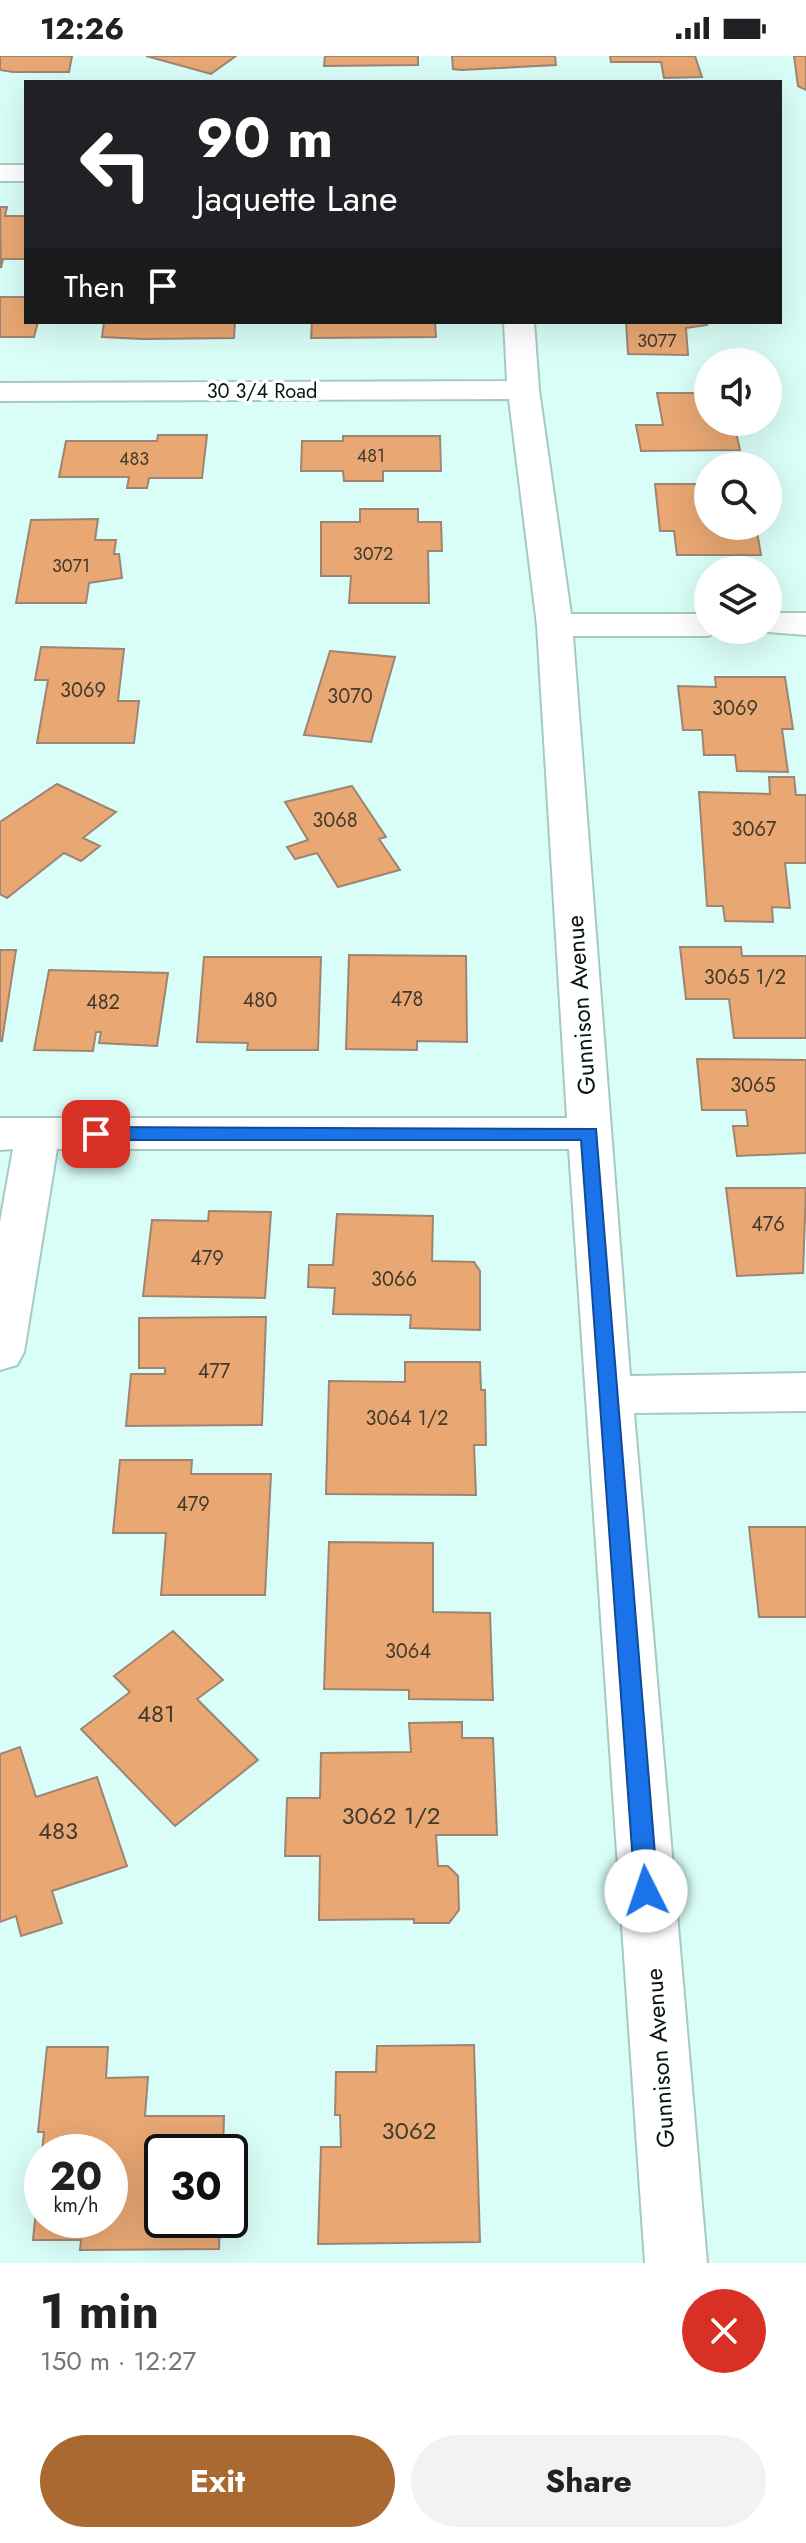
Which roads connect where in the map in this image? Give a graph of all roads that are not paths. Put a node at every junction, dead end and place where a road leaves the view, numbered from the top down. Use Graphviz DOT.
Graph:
graph roads {
  1 [pos="0,173"];
  2 [pos="24,173"];
  3 [pos="519,324"];
  4 [pos="523,390"];
  5 [pos="0,392"];
  6 [pos="782,624"];
  7 [pos="806,624"];
  8 [pos="555,625"];
  9 [pos="694,625"];
  10 [pos="590,1133"];
  11 [pos="19,1134"];
  12 [pos="0,1352"];
  13 [pos="806,1392"];
  14 [pos="608,1395"];
  15 [pos="676,2263"];
  1 -- 2 [label="street"];
  3 -- 4 [label="street, Gunnison Avenue"];
  4 -- 5 [label="street, 30 3/4 Road"];
  4 -- 8 [label="street, Gunnison Avenue"];
  6 -- 7 [label="street"];
  8 -- 9 [label="street"];
  8 -- 10 [label="street, Gunnison Avenue"];
  10 -- 11 [label="street"];
  10 -- 14 [label="street, Gunnison Avenue"];
  11 -- 12 [label="street"];
  13 -- 14 [label="street"];
  14 -- 15 [label="street, Gunnison Avenue"];
}
